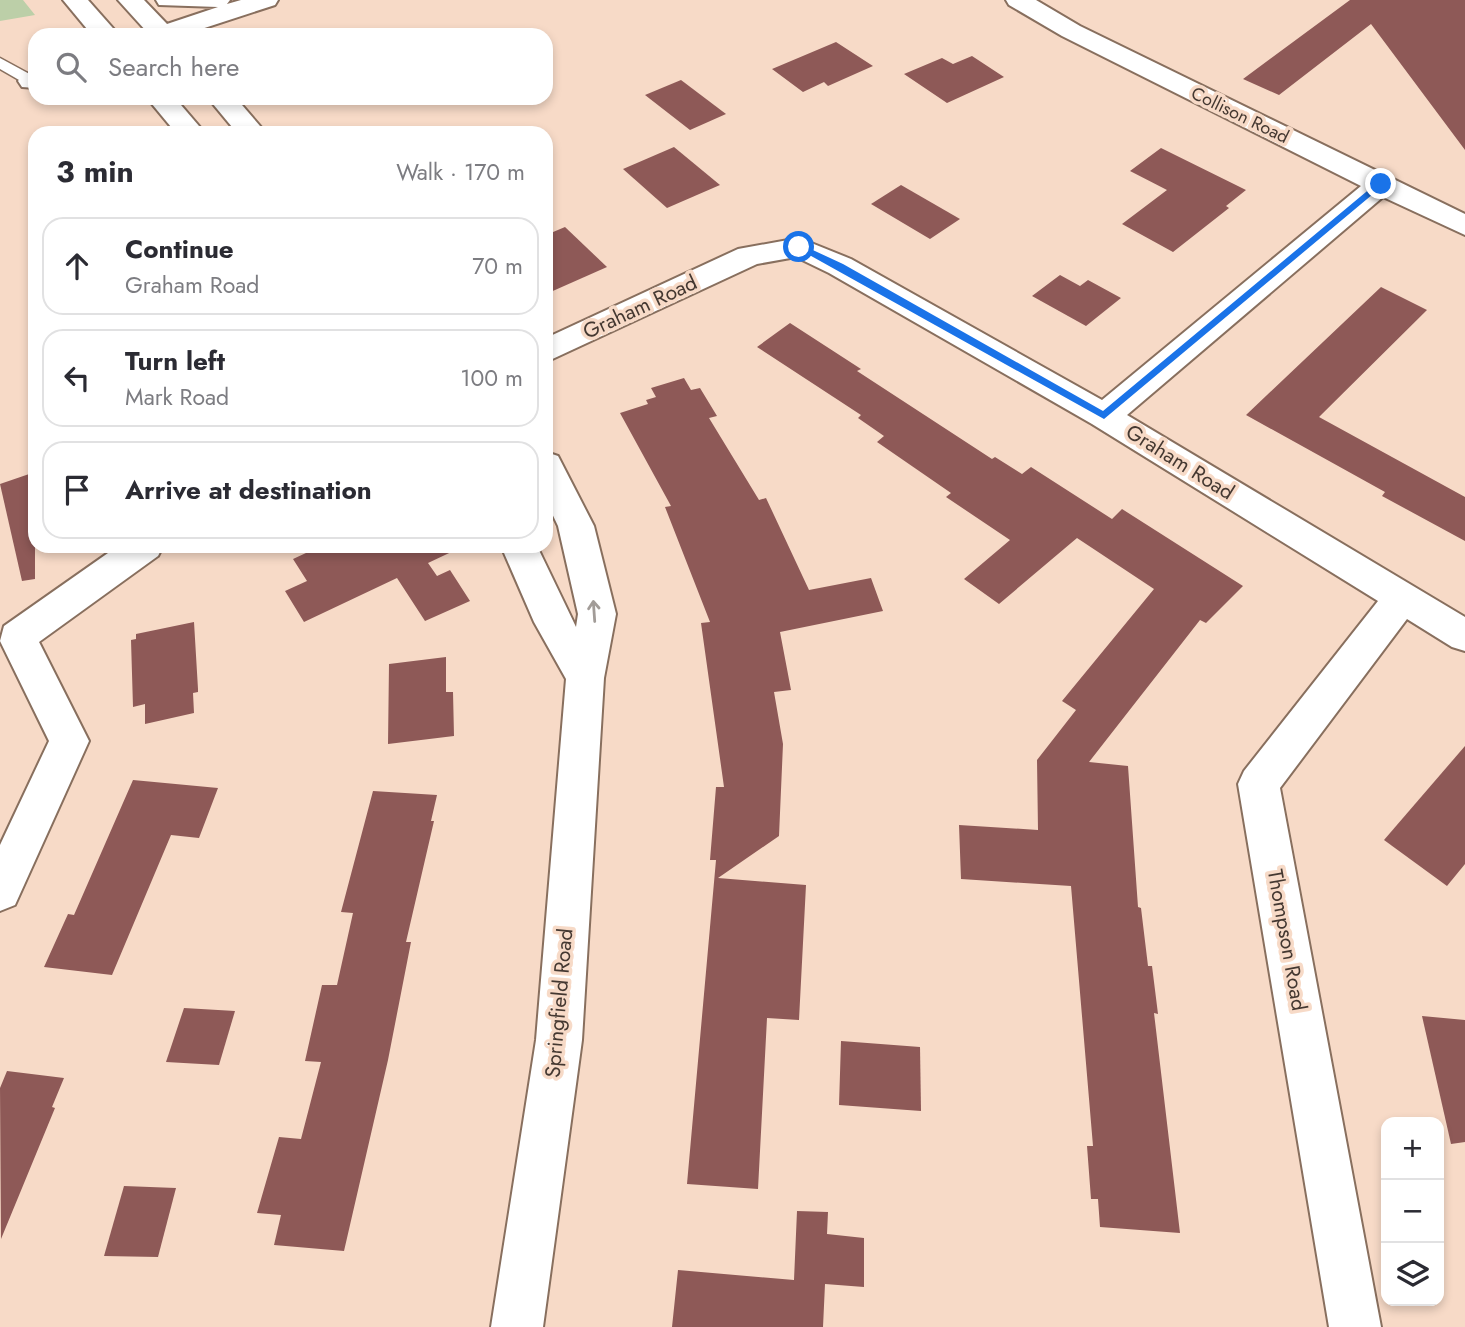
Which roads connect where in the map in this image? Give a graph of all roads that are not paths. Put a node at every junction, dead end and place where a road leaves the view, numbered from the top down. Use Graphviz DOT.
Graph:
graph roads {
  1 [pos="75,0"];
  2 [pos="130,0"];
  3 [pos="168,0"];
  4 [pos="218,0"];
  5 [pos="266,0"];
  6 [pos="1018,0"];
  7 [pos="100,28"];
  8 [pos="156,28"];
  9 [pos="180,28"];
  10 [pos="0,63"];
  11 [pos="28,78"];
  12 [pos="166,105"];
  13 [pos="227,105"];
  14 [pos="185,126"];
  15 [pos="246,126"];
  16 [pos="1381,184"];
  17 [pos="1465,226"];
  18 [pos="553,348"];
  19 [pos="1104,416"];
  20 [pos="553,479"];
  21 [pos="135,553"];
  22 [pos="522,553"];
  23 [pos="1402,598"];
  24 [pos="1465,636"];
  25 [pos="585,678"];
  26 [pos="0,891"];
  27 [pos="517,1327"];
  28 [pos="1355,1327"];
  1 -- 7 [label="street"];
  2 -- 8 [label="street"];
  3 -- 4 [label="street"];
  5 -- 9 [label="street"];
  6 -- 16 [label="street, Collison Road"];
  10 -- 11 [label="lane"];
  12 -- 14 [label="street"];
  13 -- 15 [label="street"];
  16 -- 17 [label="street, Collison Road"];
  16 -- 19 [label="street"];
  18 -- 19 [label="street, Graham Road"];
  19 -- 23 [label="street, Graham Road"];
  25 -- 20 [label="street, Springfield Road, one-way"];
  21 -- 26 [label="street"];
  22 -- 25 [label="street"];
  23 -- 24 [label="street, Graham Road"];
  23 -- 28 [label="street, Thompson Road"];
  25 -- 27 [label="street, Springfield Road"];
}
